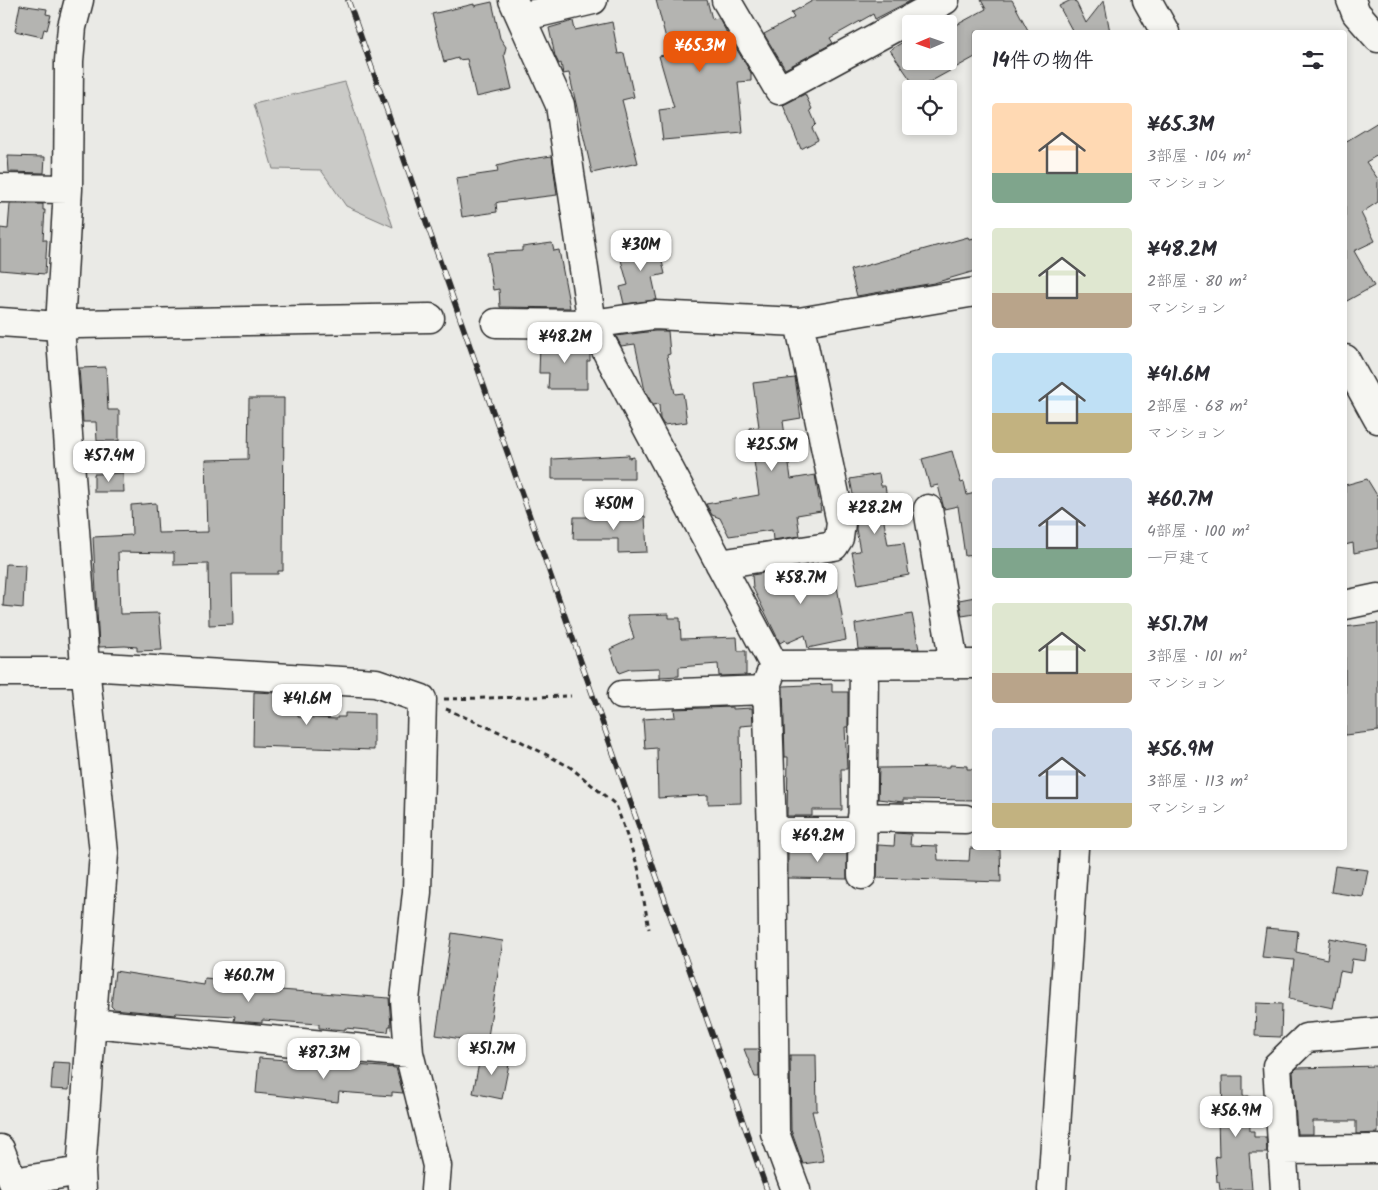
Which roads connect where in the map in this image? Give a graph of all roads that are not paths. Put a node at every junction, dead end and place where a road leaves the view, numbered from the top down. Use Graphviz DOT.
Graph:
graph roads {
  1 [pos="79,0"];
  2 [pos="593,0"];
  3 [pos="726,0"];
  4 [pos="944,0"];
  5 [pos="1147,0"];
  6 [pos="1351,0"];
  7 [pos="517,8"];
  8 [pos="1164,30"];
  9 [pos="1378,38"];
  10 [pos="0,188"];
  11 [pos="68,189"];
  12 [pos="972,293"];
  13 [pos="430,318"];
  14 [pos="0,322"];
  15 [pos="799,322"];
  16 [pos="496,323"];
  17 [pos="592,324"];
  18 [pos="60,326"];
  19 [pos="1347,363"];
  20 [pos="1378,419"];
  21 [pos="928,509"];
  22 [pos="720,564"];
  23 [pos="1378,598"];
  24 [pos="1347,605"];
  25 [pos="964,664"];
  26 [pos="864,665"];
  27 [pos="84,666"];
  28 [pos="0,672"];
  29 [pos="771,677"];
  30 [pos="622,695"];
  31 [pos="965,819"];
  32 [pos="862,825"];
  33 [pos="772,832"];
  34 [pos="1074,850"];
  35 [pos="862,876"];
  36 [pos="92,1023"];
  37 [pos="1378,1032"];
  38 [pos="409,1053"];
  39 [pos="0,1149"];
  40 [pos="1378,1149"];
  41 [pos="1282,1150"];
  42 [pos="436,1178"];
  43 [pos="82,1180"];
  44 [pos="796,1190"];
  45 [pos="1052,1190"];
  46 [pos="1284,1190"];
  1 -- 11 [label="street"];
  2 -- 7 [label="street"];
  3 -- 4 [label="street"];
  5 -- 8 [label="street"];
  6 -- 9 [label="street"];
  7 -- 17 [label="street"];
  10 -- 11 [label="street"];
  11 -- 18 [label="street"];
  12 -- 15 [label="street"];
  13 -- 18 [label="street"];
  14 -- 18 [label="street"];
  15 -- 17 [label="street"];
  15 -- 22 [label="street"];
  16 -- 17 [label="street"];
  17 -- 22 [label="street"];
  18 -- 27 [label="street"];
  19 -- 20 [label="street"];
  21 -- 25 [label="street"];
  22 -- 29 [label="street"];
  23 -- 24 [label="street"];
  25 -- 26 [label="street"];
  26 -- 29 [label="street"];
  26 -- 32 [label="street"];
  27 -- 28 [label="street"];
  27 -- 36 [label="street"];
  27 -- 38 [label="street"];
  29 -- 30 [label="street"];
  29 -- 33 [label="street"];
  31 -- 32 [label="street"];
  32 -- 33 [label="street"];
  32 -- 35 [label="street"];
  33 -- 44 [label="street"];
  34 -- 45 [label="street"];
  36 -- 38 [label="street"];
  36 -- 43 [label="street"];
  37 -- 41 [label="street"];
  38 -- 42 [label="street"];
  39 -- 43 [label="street"];
  40 -- 41 [label="street"];
  41 -- 46 [label="street"];
}
